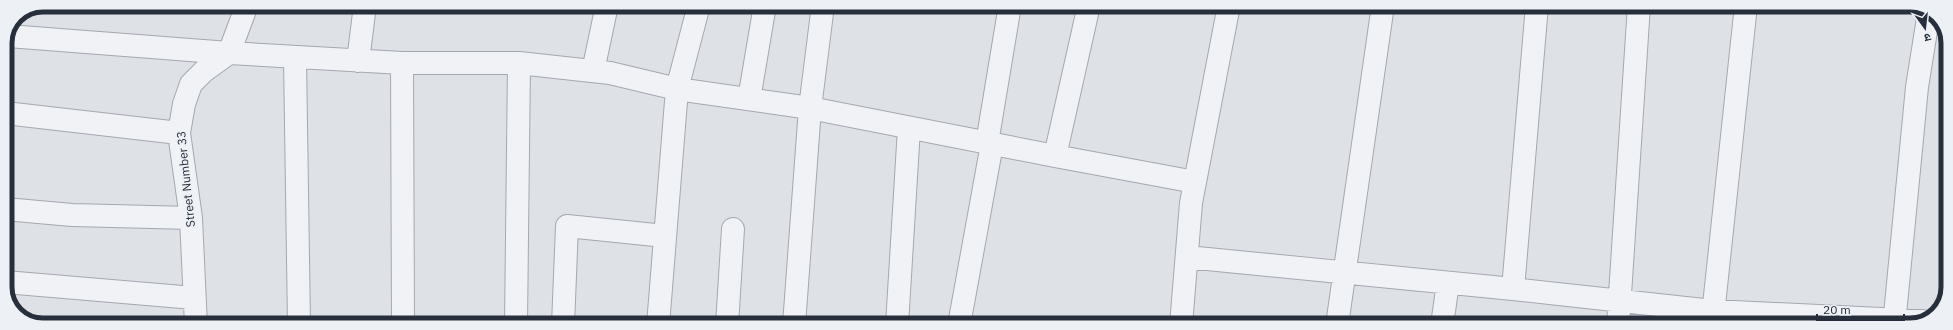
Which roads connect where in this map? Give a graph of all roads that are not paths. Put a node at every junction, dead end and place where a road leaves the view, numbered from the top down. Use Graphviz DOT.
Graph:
graph roads {
  1 [pos="244,12"];
  2 [pos="364,12"];
  3 [pos="606,12"];
  4 [pos="697,12"];
  5 [pos="764,12"];
  6 [pos="822,12"];
  7 [pos="1009,12"];
  8 [pos="1087,12"];
  9 [pos="1228,12"];
  10 [pos="1382,12"];
  11 [pos="1536,12"];
  12 [pos="1639,12"];
  13 [pos="1745,12"];
  14 [pos="1927,17"];
  15 [pos="13,36"];
  16 [pos="229,53"];
  17 [pos="295,57"];
  18 [pos="358,61"];
  19 [pos="402,63"];
  20 [pos="519,63"];
  21 [pos="593,71"];
  22 [pos="677,89"];
  23 [pos="748,99"];
  24 [pos="810,108"];
  25 [pos="12,114"];
  26 [pos="909,128"];
  27 [pos="179,133"];
  28 [pos="989,144"];
  29 [pos="1055,156"];
  30 [pos="1195,182"];
  31 [pos="12,210"];
  32 [pos="191,218"];
  33 [pos="733,229"];
  34 [pos="665,236"];
  35 [pos="1186,257"];
  36 [pos="1344,273"];
  37 [pos="12,283"];
  38 [pos="1448,283"];
  39 [pos="1512,289"];
  40 [pos="194,298"];
  41 [pos="1620,300"];
  42 [pos="195,318"];
  43 [pos="299,318"];
  44 [pos="402,318"];
  45 [pos="516,318"];
  46 [pos="563,318"];
  47 [pos="659,318"];
  48 [pos="727,318"];
  49 [pos="795,318"];
  50 [pos="897,318"];
  51 [pos="959,318"];
  52 [pos="1182,318"];
  53 [pos="1338,318"];
  54 [pos="1443,318"];
  55 [pos="1619,318"];
  56 [pos="1712,318"];
  57 [pos="1894,318"];
  1 -- 16 [label="street"];
  2 -- 18 [label="street"];
  3 -- 21 [label="street"];
  4 -- 22 [label="street"];
  5 -- 23 [label="street"];
  6 -- 24 [label="street"];
  7 -- 28 [label="street"];
  8 -- 29 [label="street"];
  9 -- 30 [label="street"];
  10 -- 36 [label="street"];
  11 -- 39 [label="street"];
  12 -- 41 [label="street"];
  13 -- 56 [label="street"];
  14 -- 57 [label="street"];
  15 -- 16 [label="street"];
  16 -- 17 [label="street"];
  16 -- 27 [label="street, Street Number 33"];
  17 -- 18 [label="street"];
  17 -- 43 [label="street"];
  18 -- 19 [label="street"];
  19 -- 20 [label="street"];
  19 -- 44 [label="street"];
  20 -- 21 [label="street"];
  20 -- 45 [label="street"];
  21 -- 22 [label="street"];
  22 -- 23 [label="street"];
  22 -- 34 [label="street"];
  23 -- 24 [label="street"];
  24 -- 26 [label="street"];
  24 -- 49 [label="street"];
  25 -- 27 [label="street"];
  26 -- 28 [label="street"];
  26 -- 50 [label="street"];
  27 -- 32 [label="street, Street Number 33"];
  28 -- 29 [label="street"];
  28 -- 51 [label="street"];
  29 -- 30 [label="street"];
  30 -- 35 [label="street"];
  31 -- 32 [label="street"];
  32 -- 40 [label="street, Street Number 33"];
  33 -- 48 [label="street"];
  34 -- 46 [label="street"];
  34 -- 47 [label="street"];
  35 -- 36 [label="street"];
  35 -- 52 [label="street"];
  36 -- 38 [label="street"];
  36 -- 53 [label="street"];
  37 -- 40 [label="street"];
  38 -- 39 [label="street"];
  38 -- 54 [label="street"];
  39 -- 41 [label="street"];
  40 -- 42 [label="street, Street Number 33"];
  41 -- 55 [label="street"];
  41 -- 56 [label="street"];
}
